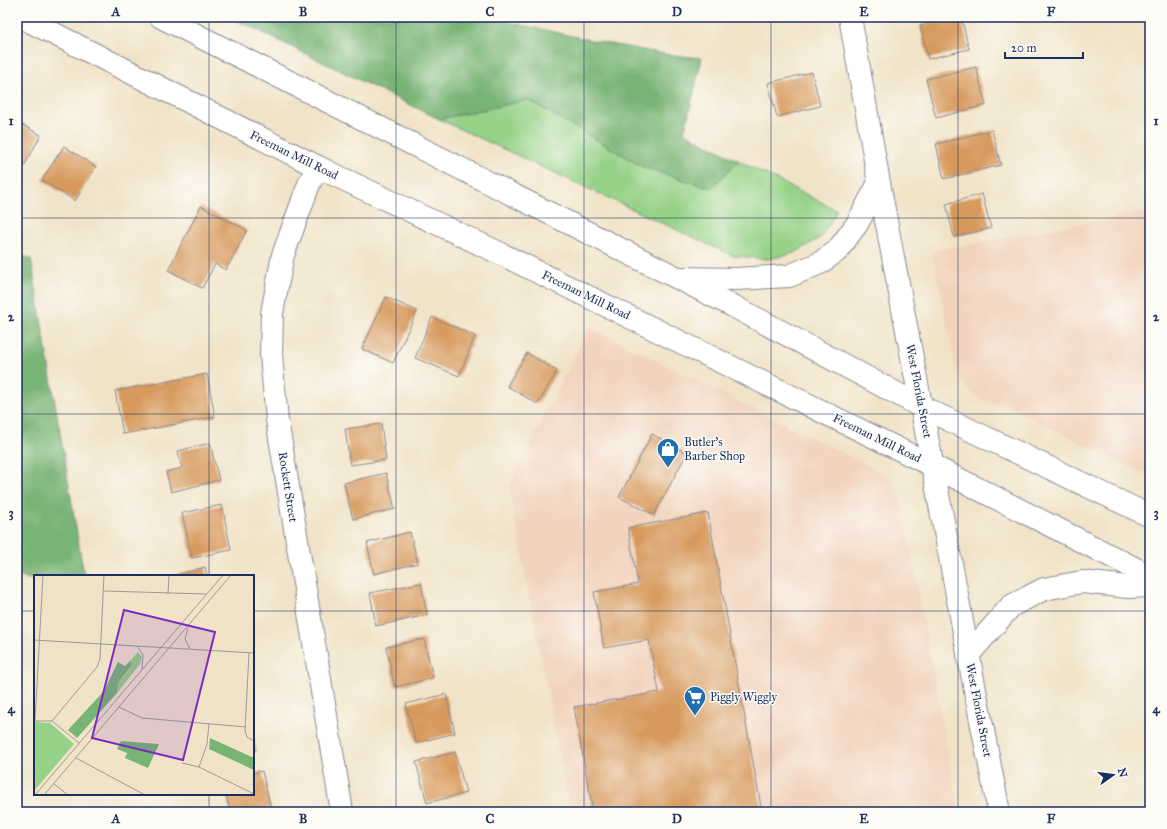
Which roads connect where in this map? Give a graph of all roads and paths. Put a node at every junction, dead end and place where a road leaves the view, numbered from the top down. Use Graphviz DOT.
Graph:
graph roads {
  1 [pos="21,17"];
  2 [pos="162,17"];
  3 [pos="850,17"];
  4 [pos="318,167"];
  5 [pos="879,183"];
  6 [pos="678,278"];
  7 [pos="922,407"];
  8 [pos="934,466"];
  9 [pos="1150,516"];
  10 [pos="1150,576"];
  11 [pos="1150,586"];
  12 [pos="968,654"];
  13 [pos="342,812"];
  14 [pos="999,812"];
  1 -- 4 [label="main road, Freeman Mill Road"];
  2 -- 6 [label="main road"];
  3 -- 5 [label="main road, West Florida Street"];
  4 -- 8 [label="main road, Freeman Mill Road"];
  4 -- 13 [label="main road, Rockett Street"];
  5 -- 6 [label="main road"];
  5 -- 7 [label="main road, West Florida Street"];
  6 -- 7 [label="main road"];
  7 -- 8 [label="main road, West Florida Street"];
  7 -- 9 [label="main road"];
  8 -- 10 [label="main road, Freeman Mill Road"];
  8 -- 12 [label="main road, West Florida Street"];
  11 -- 12 [label="main road"];
  12 -- 14 [label="main road, West Florida Street"];
}
